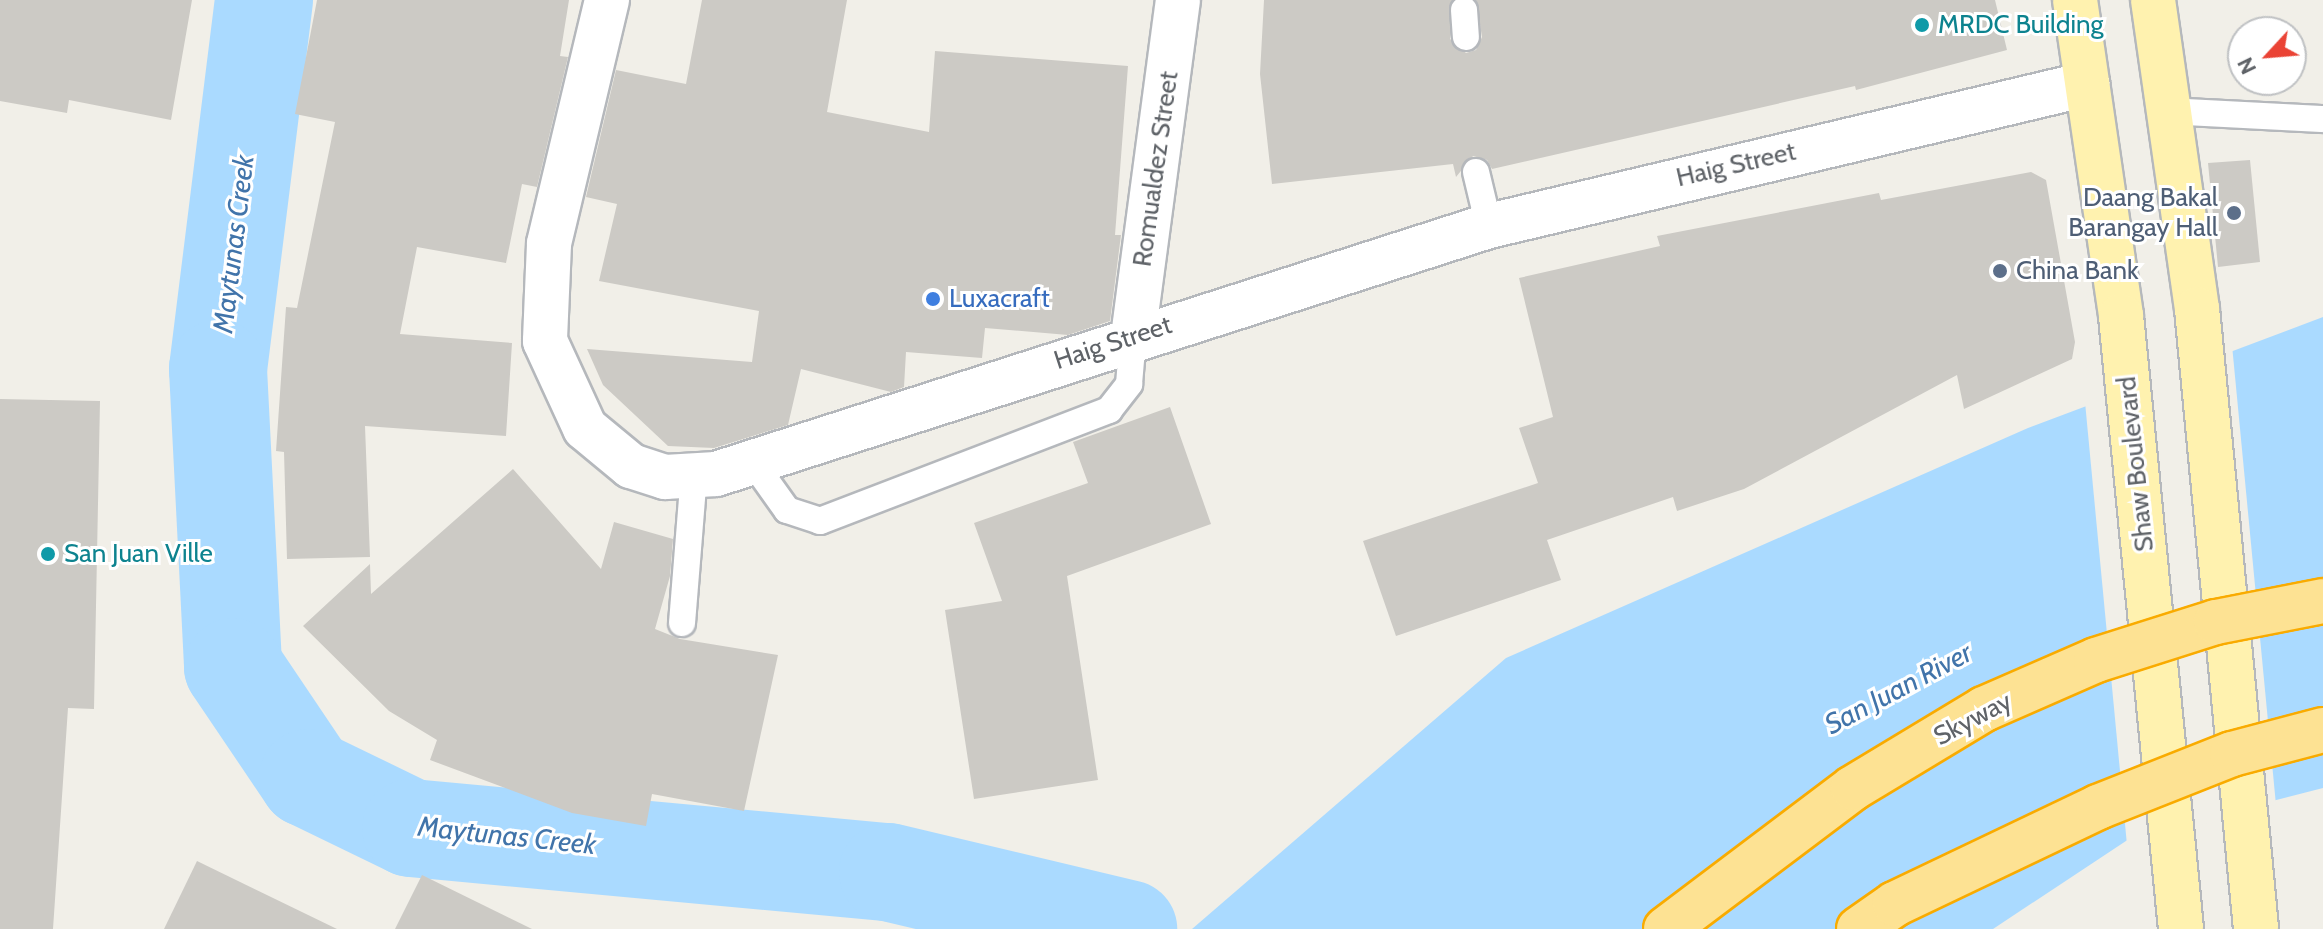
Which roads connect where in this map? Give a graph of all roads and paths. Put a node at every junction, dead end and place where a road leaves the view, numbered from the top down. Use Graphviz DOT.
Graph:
graph roads {
  1 [pos="607,0"];
  2 [pos="1178,0"];
  3 [pos="2075,0"];
  4 [pos="2153,0"];
  5 [pos="1464,10"];
  6 [pos="1466,37"];
  7 [pos="2087,84"];
  8 [pos="2165,111"];
  9 [pos="2323,119"];
  10 [pos="1476,172"];
  11 [pos="1489,226"];
  12 [pos="1133,337"];
  13 [pos="752,461"];
  14 [pos="694,475"];
  15 [pos="2323,601"];
  16 [pos="682,623"];
  17 [pos="2323,730"];
  18 [pos="1666,929"];
  19 [pos="1859,929"];
  20 [pos="2181,929"];
  21 [pos="2256,929"];
  1 -- 14 [label="street, Haig Street"];
  2 -- 12 [label="street, Romualdez Street"];
  3 -- 7 [label="main road, Shaw Boulevard"];
  4 -- 8 [label="main road"];
  5 -- 6 [label="lane"];
  7 -- 11 [label="street, Haig Street"];
  7 -- 20 [label="main road, Shaw Boulevard, bridge"];
  8 -- 9 [label="lane"];
  8 -- 21 [label="main road, bridge"];
  10 -- 11 [label="lane"];
  11 -- 12 [label="street, Haig Street"];
  12 -- 13 [label="street, Haig Street"];
  12 -- 13 [label="lane"];
  13 -- 14 [label="street, Haig Street"];
  14 -- 16 [label="lane"];
  15 -- 18 [label="highway, Skyway, bridge"];
  17 -- 19 [label="highway, bridge"];
}
